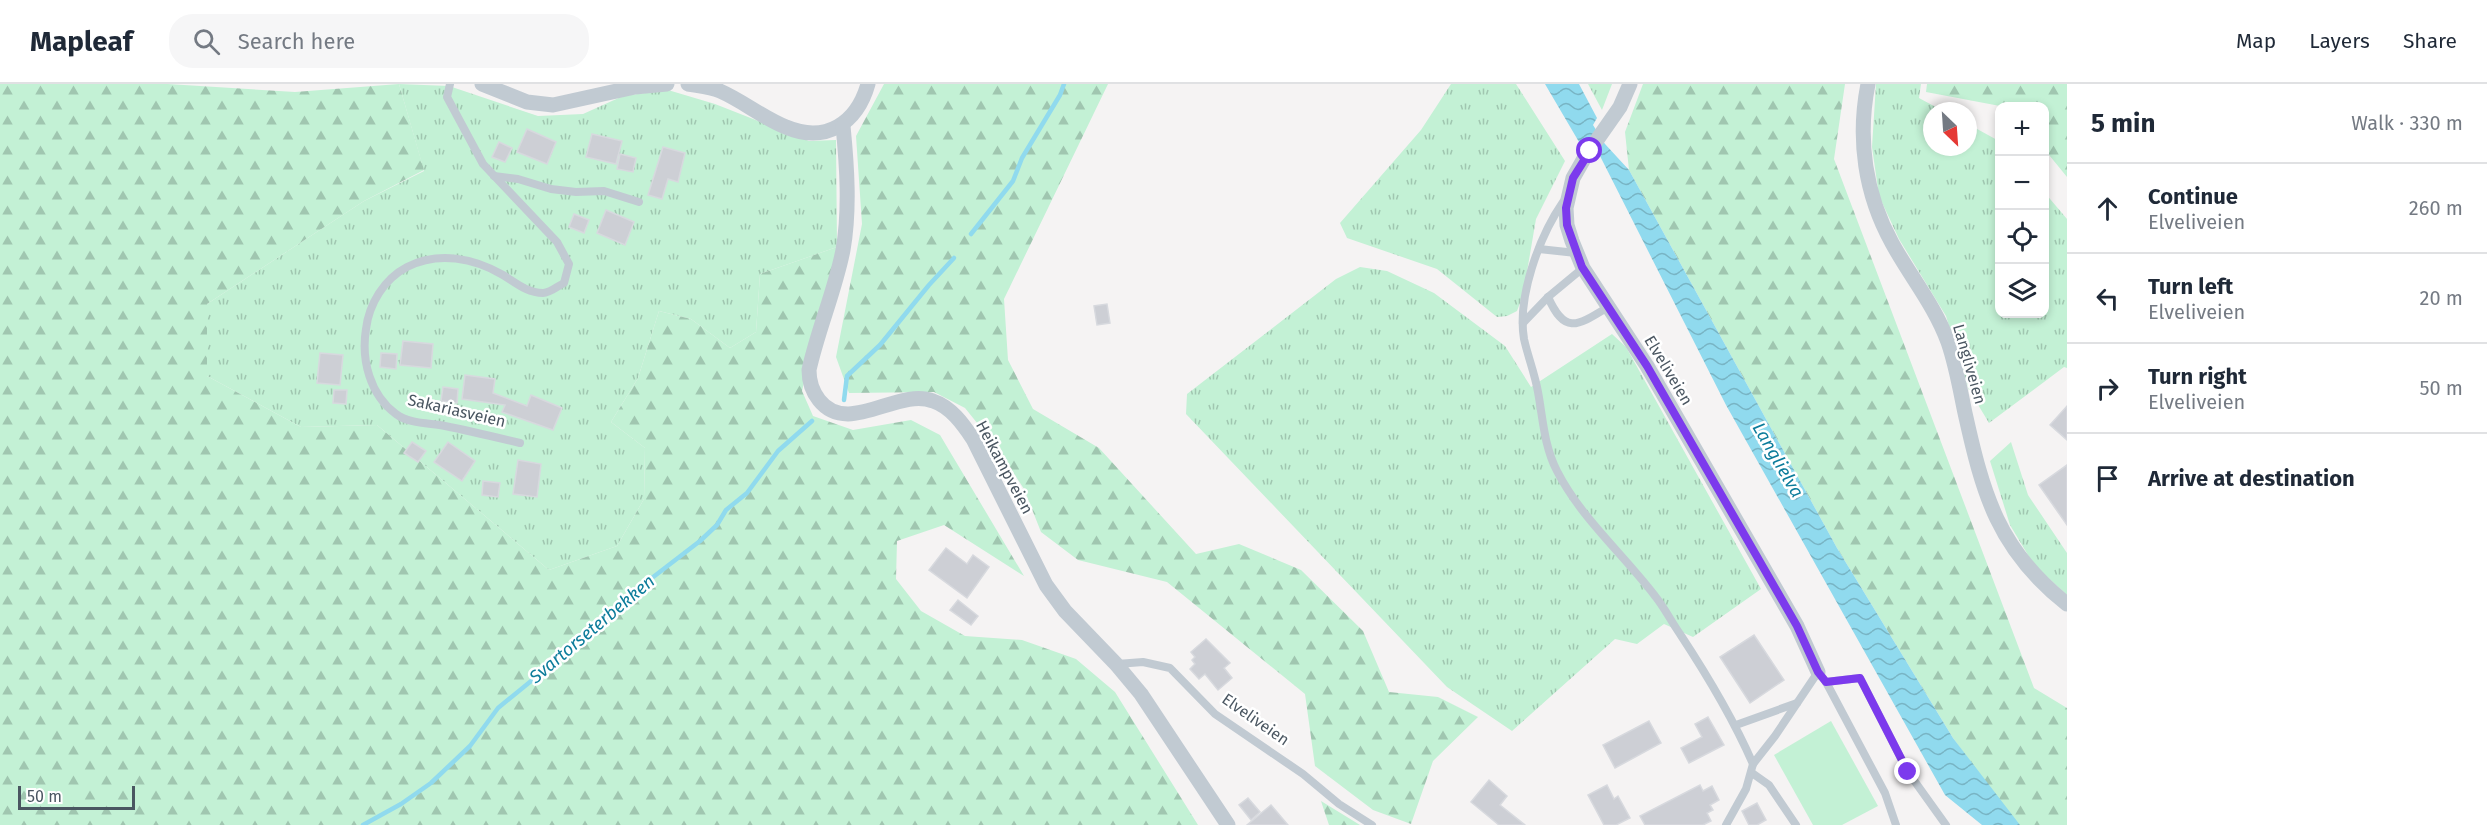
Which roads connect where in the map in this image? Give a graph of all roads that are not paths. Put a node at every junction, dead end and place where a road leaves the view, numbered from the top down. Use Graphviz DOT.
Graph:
graph roads {
  1 [pos="450,84"];
  2 [pos="482,84"];
  3 [pos="668,84"];
  4 [pos="688,84"];
  5 [pos="868,84"];
  6 [pos="1630,84"];
  7 [pos="1868,84"];
  8 [pos="843,126"];
  9 [pos="494,176"];
  10 [pos="1569,194"];
  11 [pos="639,202"];
  12 [pos="1539,249"];
  13 [pos="1580,260"];
  14 [pos="1548,297"];
  15 [pos="1608,307"];
  16 [pos="1523,323"];
  17 [pos="520,443"];
  18 [pos="2067,604"];
  19 [pos="1116,664"];
  20 [pos="1822,677"];
  21 [pos="1797,704"];
  22 [pos="1736,725"];
  23 [pos="1753,764"];
  24 [pos="1752,773"];
  25 [pos="1228,825"];
  26 [pos="1372,825"];
  27 [pos="1726,825"];
  28 [pos="1796,825"];
  29 [pos="1896,825"];
  30 [pos="1946,825"];
  1 -- 9 [label="lane, Sakariasveien"];
  2 -- 3 [label="street"];
  4 -- 8 [label="street"];
  5 -- 8 [label="street"];
  6 -- 10 [label="street, Elveliveien"];
  7 -- 18 [label="street, Langliveien"];
  8 -- 19 [label="street, Heikampveien"];
  9 -- 11 [label="lane"];
  9 -- 17 [label="lane, Sakariasveien"];
  10 -- 12 [label="lane"];
  10 -- 13 [label="street, Elveliveien"];
  12 -- 13 [label="lane"];
  12 -- 16 [label="lane"];
  13 -- 14 [label="lane"];
  13 -- 15 [label="street, Elveliveien"];
  14 -- 15 [label="lane"];
  14 -- 16 [label="lane"];
  15 -- 20 [label="street, Elveliveien"];
  16 -- 22 [label="lane"];
  19 -- 25 [label="street, Heikampveien"];
  19 -- 26 [label="lane, Elveliveien"];
  20 -- 21 [label="lane"];
  20 -- 29 [label="lane"];
  20 -- 30 [label="lane"];
  21 -- 22 [label="lane"];
  21 -- 23 [label="lane"];
  22 -- 23 [label="lane"];
  23 -- 24 [label="lane"];
  24 -- 27 [label="lane"];
  24 -- 28 [label="lane"];
}
